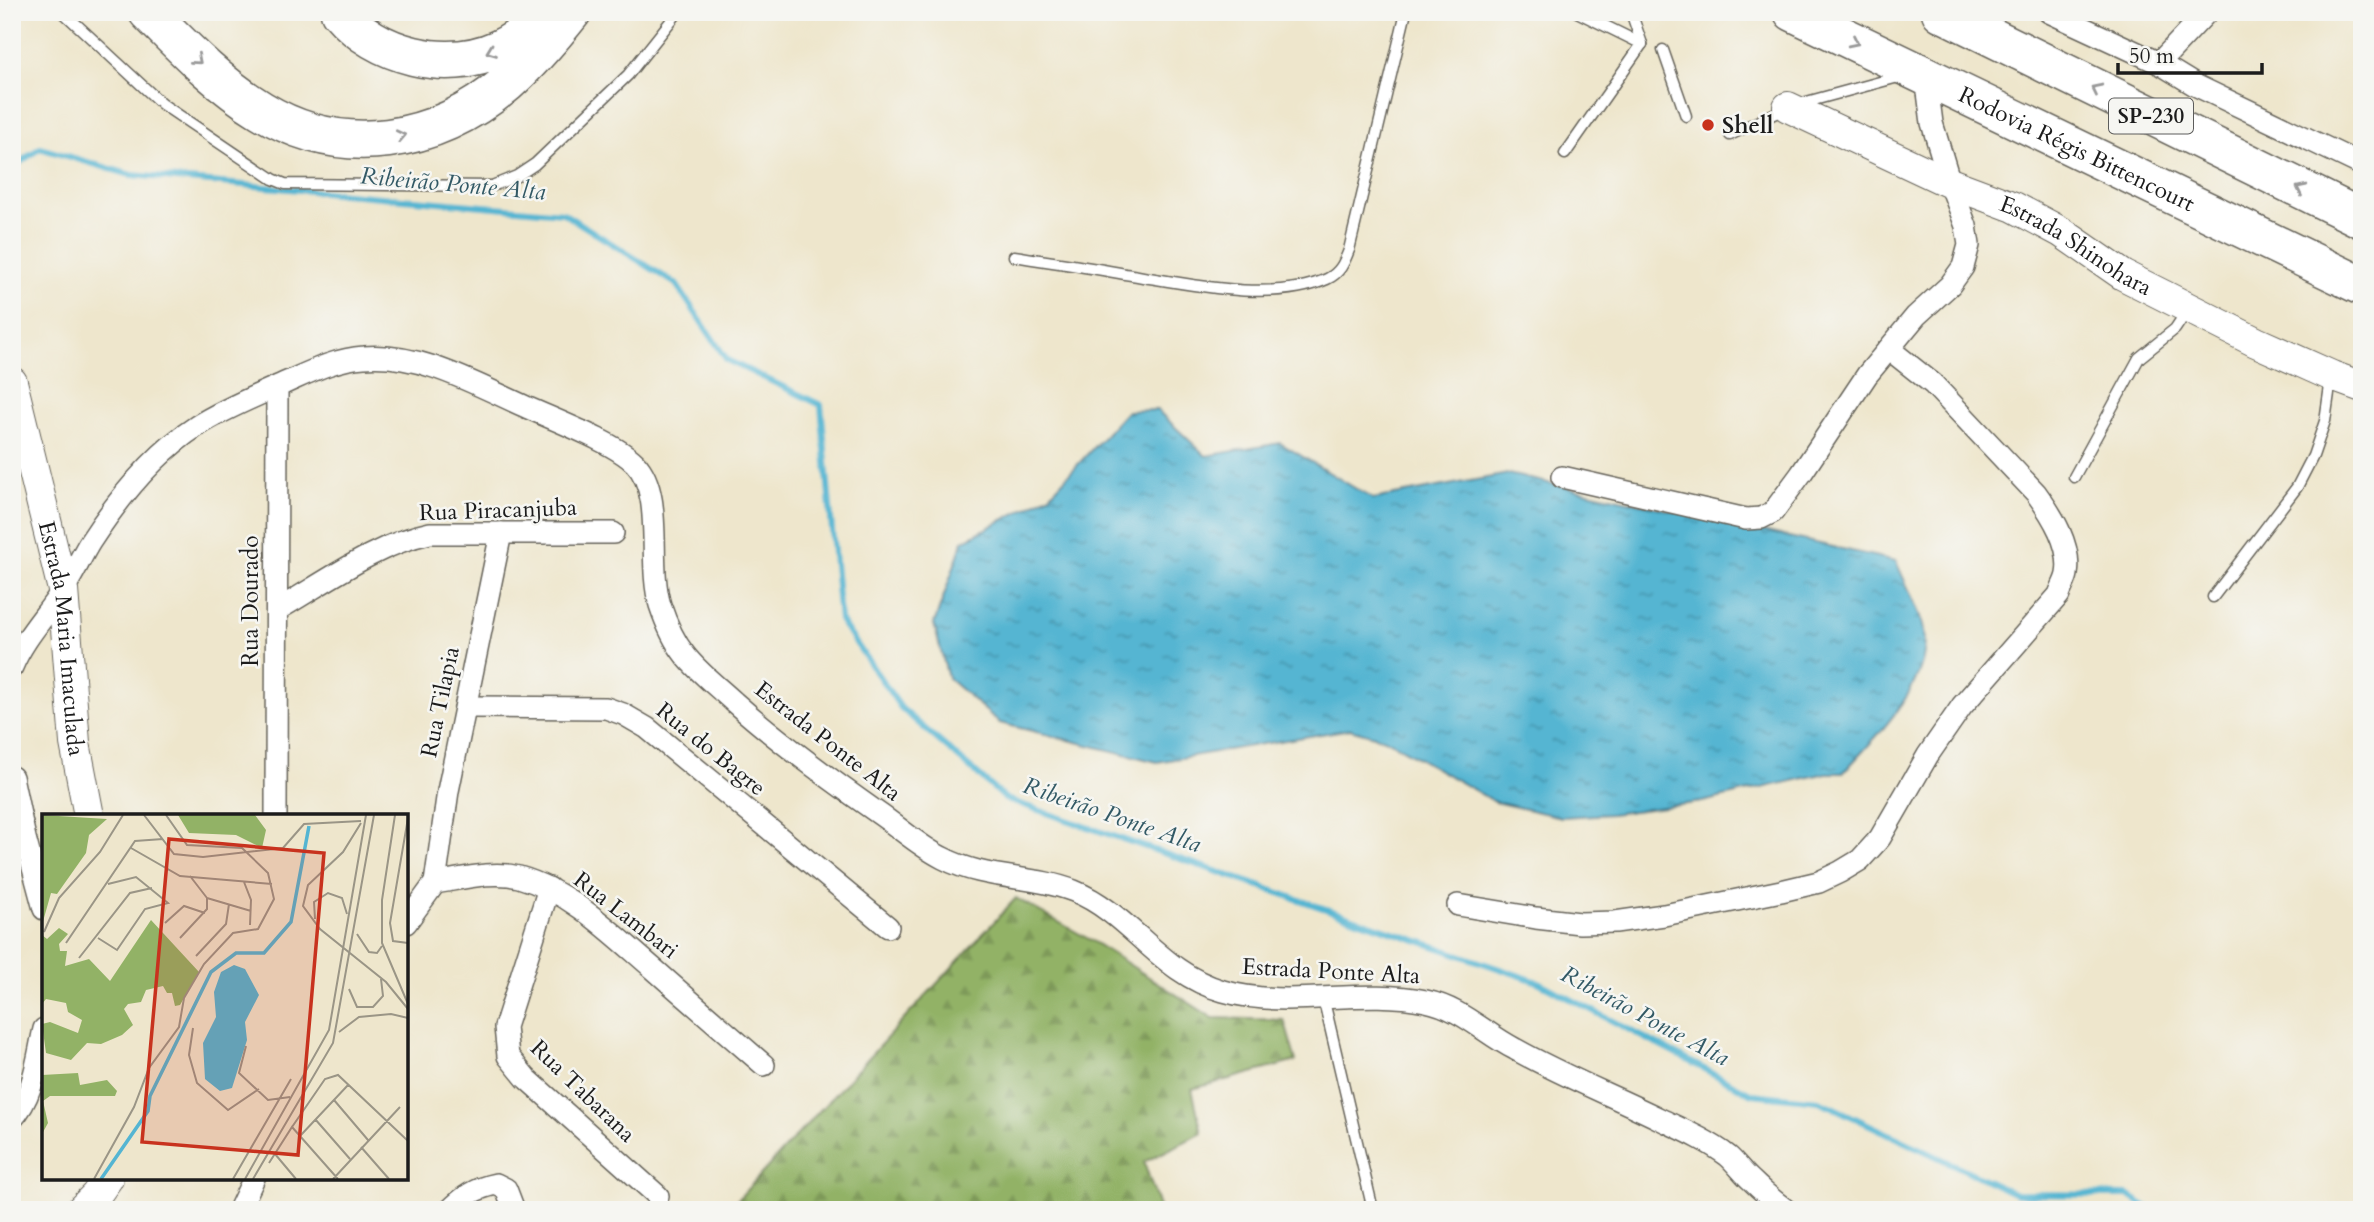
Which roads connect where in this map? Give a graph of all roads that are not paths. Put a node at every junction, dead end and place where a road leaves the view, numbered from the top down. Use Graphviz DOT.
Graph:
graph roads {
  1 [pos="63,12"];
  2 [pos="148,12"];
  3 [pos="340,12"];
  4 [pos="547,12"];
  5 [pos="572,12"];
  6 [pos="678,12"];
  7 [pos="1406,12"];
  8 [pos="1577,12"];
  9 [pos="1631,12"];
  10 [pos="1793,12"];
  11 [pos="1941,12"];
  12 [pos="2049,12"];
  13 [pos="2207,12"];
  14 [pos="1642,44"];
  15 [pos="1663,50"];
  16 [pos="2159,63"];
  17 [pos="1920,74"];
  18 [pos="1788,107"];
  19 [pos="1686,116"];
  20 [pos="1730,135"];
  21 [pos="1565,154"];
  22 [pos="2362,165"];
  23 [pos="1950,183"];
  24 [pos="2362,219"];
  25 [pos="1013,256"];
  26 [pos="2362,286"];
  27 [pos="2189,308"];
  28 [pos="1889,349"];
  29 [pos="2332,376"];
  30 [pos="12,382"];
  31 [pos="277,387"];
  32 [pos="2362,387"];
  33 [pos="1562,477"];
  34 [pos="2074,477"];
  35 [pos="501,533"];
  36 [pos="613,533"];
  37 [pos="63,590"];
  38 [pos="2213,597"];
  39 [pos="276,610"];
  40 [pos="12,667"];
  41 [pos="466,706"];
  42 [pos="12,777"];
  43 [pos="89,814"];
  44 [pos="276,814"];
  45 [pos="435,883"];
  46 [pos="549,888"];
  47 [pos="42,902"];
  48 [pos="1458,905"];
  49 [pos="408,920"];
  50 [pos="888,927"];
  51 [pos="1323,997"];
  52 [pos="42,1039"];
  53 [pos="764,1065"];
  54 [pos="12,1119"];
  55 [pos="107,1180"];
  56 [pos="253,1180"];
  57 [pos="658,1196"];
  58 [pos="81,1210"];
  59 [pos="239,1210"];
  60 [pos="450,1210"];
  61 [pos="514,1210"];
  62 [pos="1373,1210"];
  63 [pos="1786,1210"];
  1 -- 6 [label="lane"];
  2 -- 5 [label="highway, one-way"];
  4 -- 3 [label="highway, one-way"];
  7 -- 25 [label="lane"];
  8 -- 14 [label="lane"];
  9 -- 14 [label="lane"];
  10 -- 17 [label="highway, Rodovia Régis Bittencourt / SP-230, one-way"];
  24 -- 11 [label="highway, SP-230, one-way"];
  12 -- 16 [label="street"];
  13 -- 16 [label="street"];
  14 -- 21 [label="lane"];
  15 -- 19 [label="lane"];
  16 -- 22 [label="street"];
  17 -- 18 [label="lane"];
  17 -- 23 [label="street"];
  17 -- 26 [label="highway, Rodovia Régis Bittencourt / SP-230"];
  18 -- 20 [label="lane"];
  18 -- 23 [label="street, Estrada Shinohara"];
  23 -- 27 [label="street, Estrada Shinohara"];
  23 -- 28 [label="street"];
  27 -- 29 [label="street, Estrada Shinohara"];
  27 -- 34 [label="lane"];
  28 -- 33 [label="street"];
  28 -- 48 [label="street"];
  29 -- 32 [label="street, Estrada Shinohara"];
  29 -- 38 [label="lane"];
  30 -- 37 [label="street, Estrada Maria Imaculada"];
  31 -- 37 [label="street"];
  31 -- 39 [label="street, Rua Dourado"];
  31 -- 51 [label="street, Estrada Ponte Alta"];
  35 -- 36 [label="street, Rua Piracanjuba"];
  35 -- 39 [label="street, Rua Piracanjuba"];
  35 -- 41 [label="street, Rua Tilapia"];
  37 -- 40 [label="street"];
  37 -- 43 [label="street, Estrada Maria Imaculada"];
  39 -- 44 [label="street, Rua Dourado"];
  41 -- 45 [label="street, Rua Tilapia"];
  41 -- 50 [label="street, Rua do Bagre"];
  42 -- 47 [label="street"];
  45 -- 46 [label="street, Rua Lambari"];
  45 -- 49 [label="street"];
  46 -- 53 [label="street, Rua Lambari"];
  46 -- 57 [label="street, Rua Tabarana"];
  51 -- 62 [label="lane"];
  51 -- 63 [label="street, Estrada Ponte Alta"];
  52 -- 54 [label="street"];
  55 -- 58 [label="street"];
  56 -- 59 [label="street"];
  60 -- 61 [label="street"];
}
